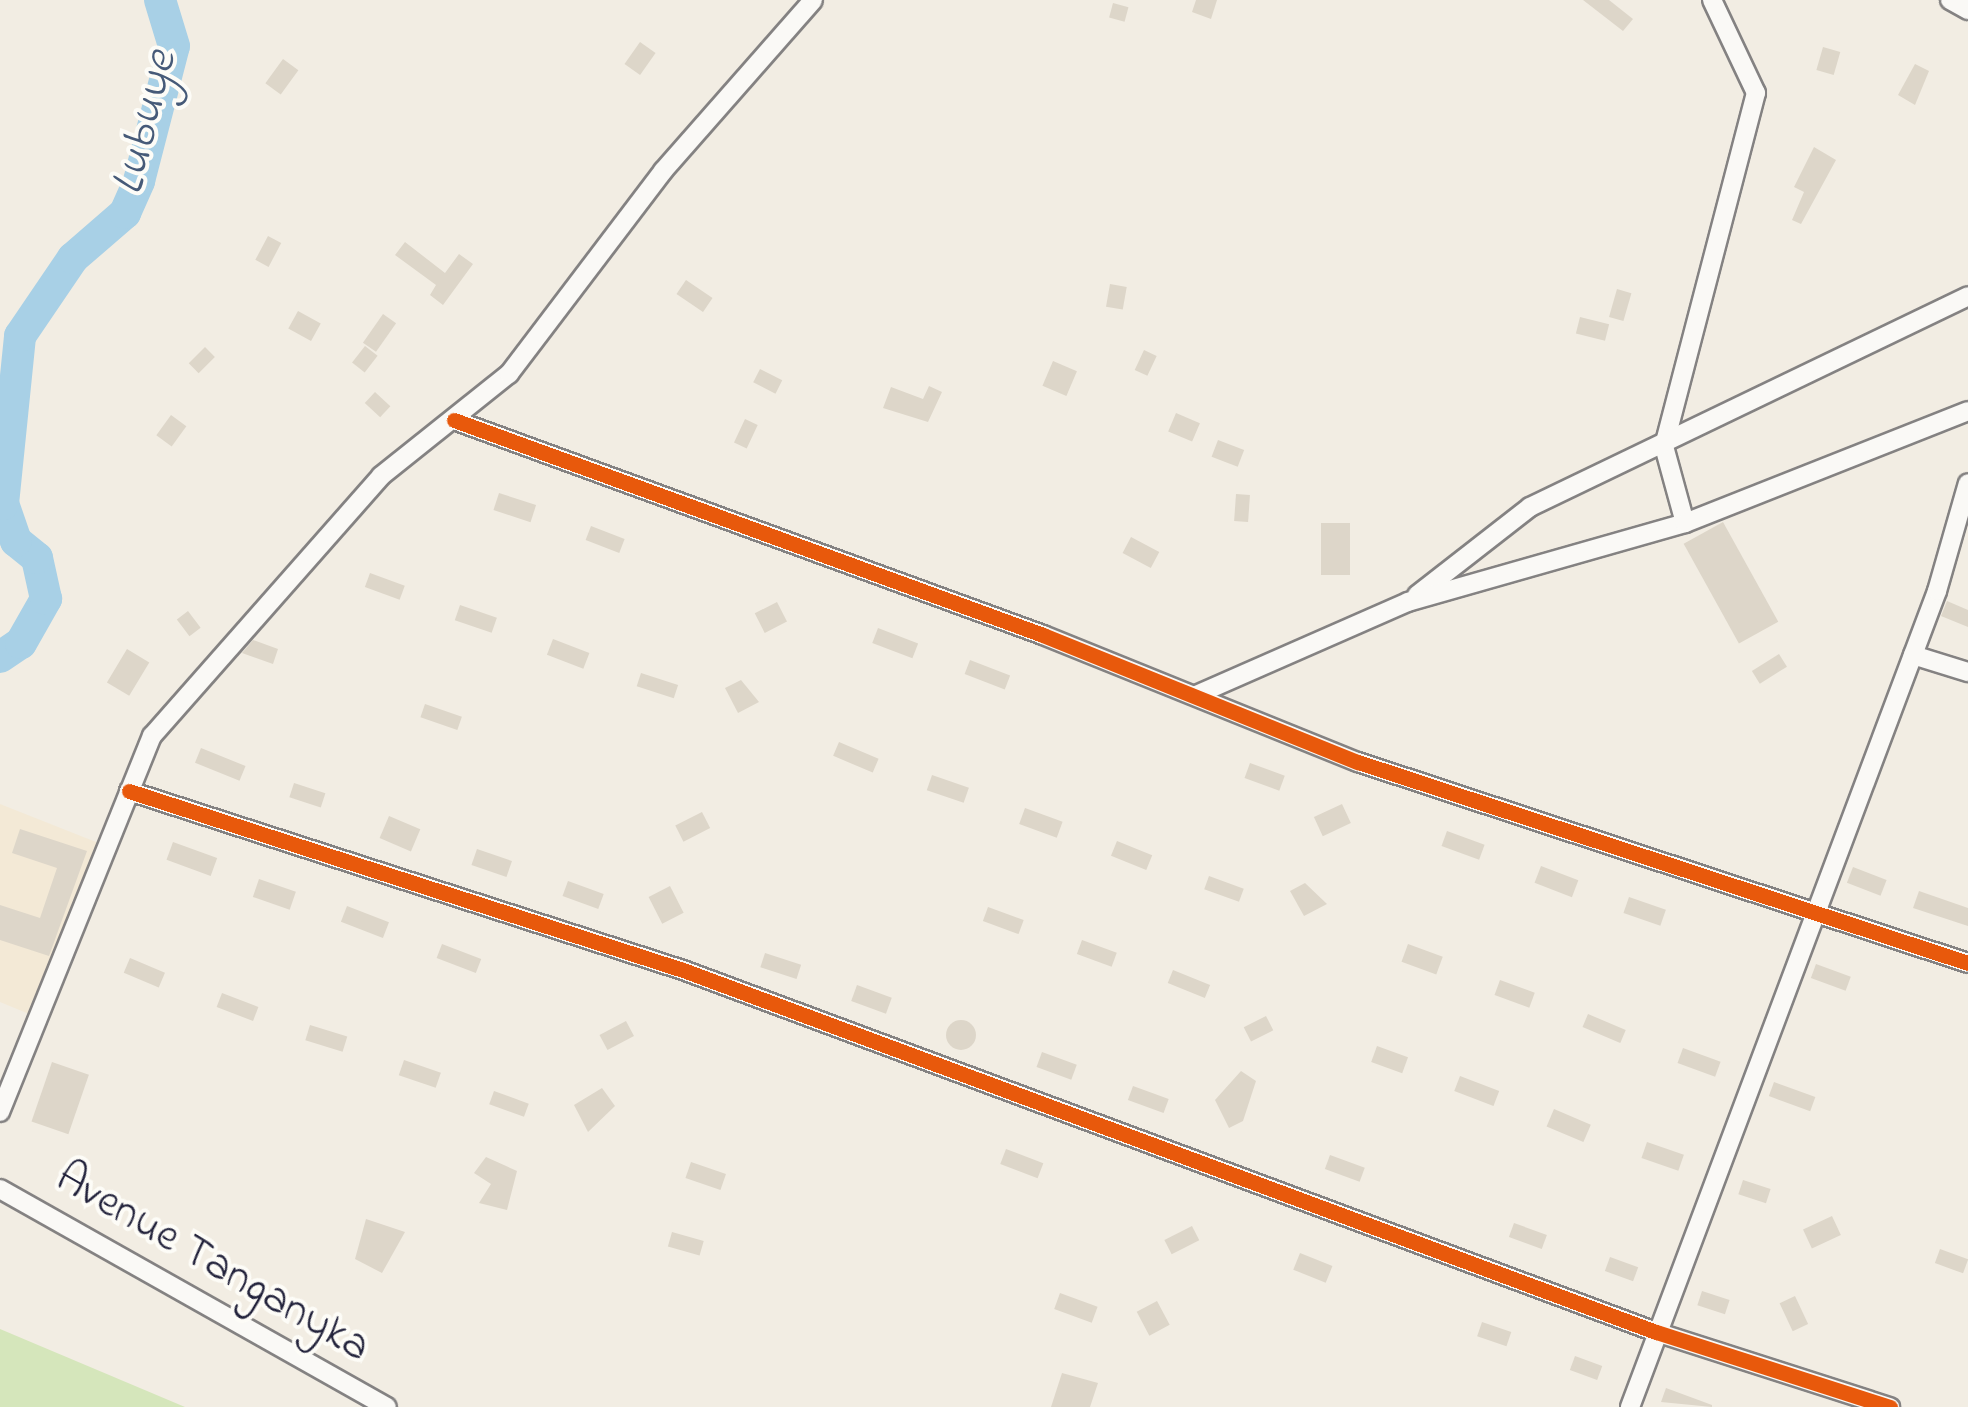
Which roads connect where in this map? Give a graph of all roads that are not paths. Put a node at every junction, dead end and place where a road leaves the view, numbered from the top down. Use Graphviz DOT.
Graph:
graph roads {
  1 [pos="813,0"];
  2 [pos="1712,0"];
  3 [pos="1950,0"];
  4 [pos="1968,10"];
  5 [pos="1968,296"];
  6 [pos="1968,411"];
  7 [pos="454,420"];
  8 [pos="1664,446"];
  9 [pos="1968,483"];
  10 [pos="1685,522"];
  11 [pos="1408,602"];
  12 [pos="1913,655"];
  13 [pos="1968,672"];
  14 [pos="1196,695"];
  15 [pos="129,792"];
  16 [pos="1812,910"];
  17 [pos="1968,963"];
  18 [pos="0,1112"];
  19 [pos="0,1189"];
  20 [pos="1656,1332"];
  21 [pos="387,1407"];
  22 [pos="1630,1407"];
  23 [pos="1890,1407"];
  1 -- 7 [label="street"];
  2 -- 8 [label="street"];
  3 -- 4 [label="street"];
  5 -- 8 [label="street"];
  6 -- 10 [label="street"];
  7 -- 14 [label="street"];
  7 -- 15 [label="street"];
  8 -- 10 [label="street"];
  8 -- 11 [label="street"];
  9 -- 12 [label="street"];
  10 -- 11 [label="street"];
  11 -- 14 [label="street"];
  12 -- 13 [label="street"];
  12 -- 16 [label="street"];
  14 -- 16 [label="street"];
  15 -- 18 [label="street"];
  15 -- 20 [label="street"];
  16 -- 17 [label="street"];
  16 -- 20 [label="street"];
  19 -- 21 [label="street, Avenue Tanganyka"];
  20 -- 22 [label="street"];
  20 -- 23 [label="street"];
}
